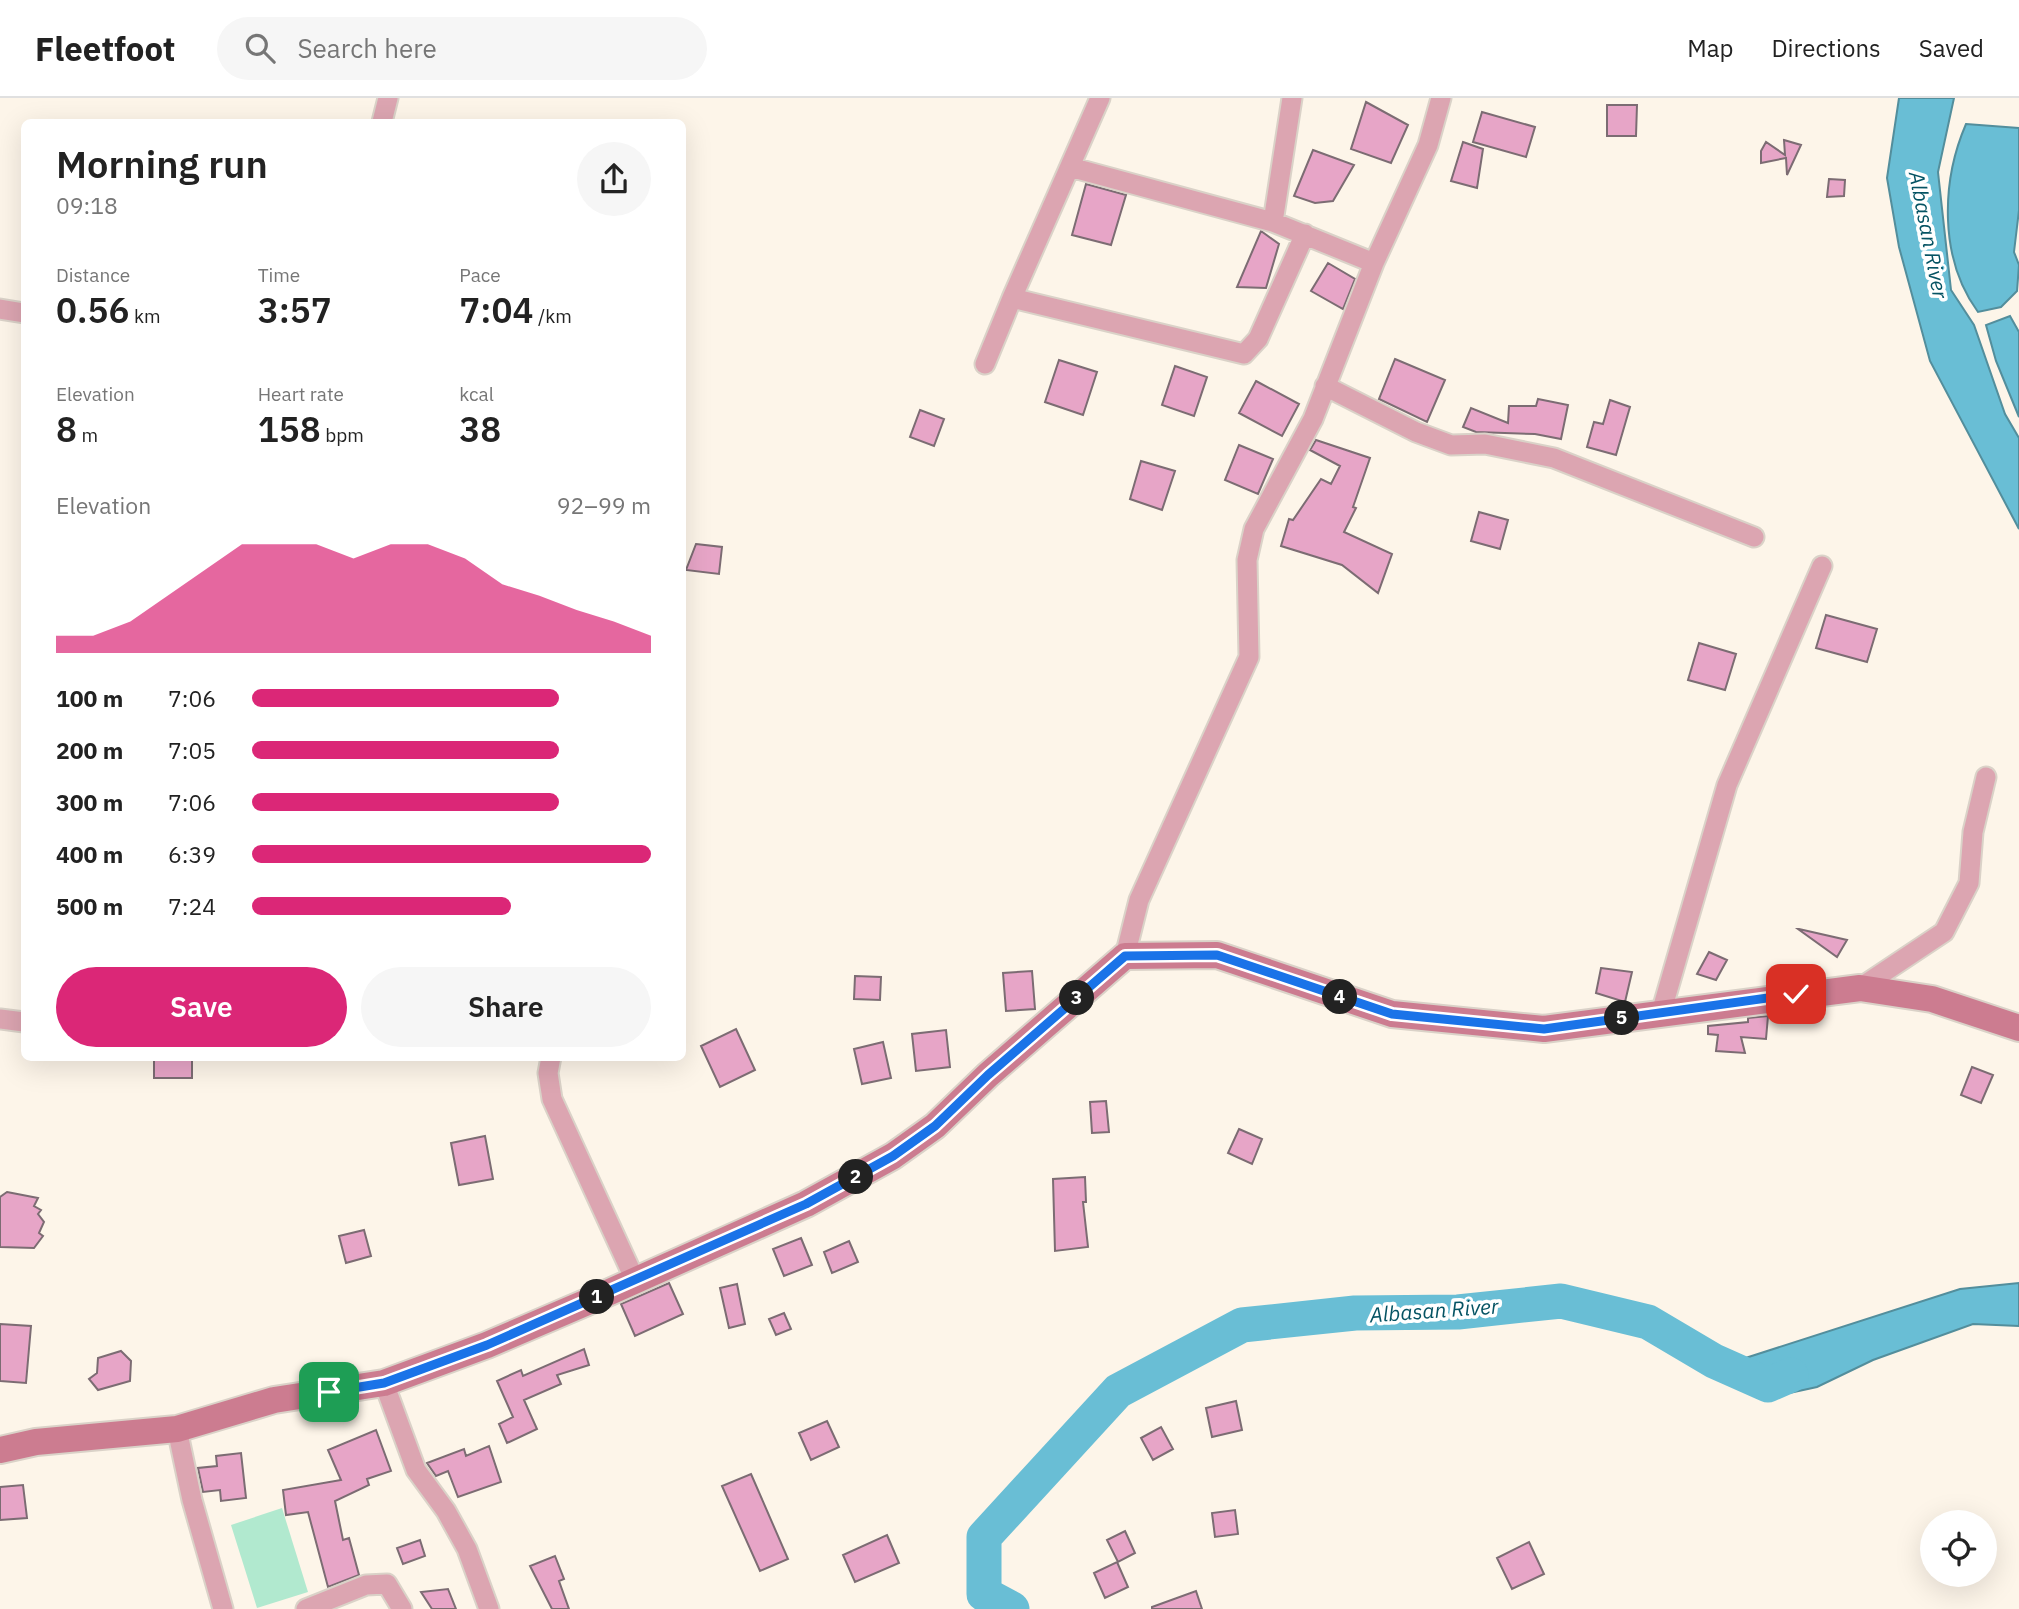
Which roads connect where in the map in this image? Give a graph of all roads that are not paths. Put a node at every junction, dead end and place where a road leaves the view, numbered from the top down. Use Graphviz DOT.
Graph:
graph roads {
  1 [pos="388,98"];
  2 [pos="1101,98"];
  3 [pos="1292,98"];
  4 [pos="1441,98"];
  5 [pos="383,119"];
  6 [pos="1070,167"];
  7 [pos="1273,222"];
  8 [pos="1305,234"];
  9 [pos="1374,263"];
  10 [pos="1012,298"];
  11 [pos="0,309"];
  12 [pos="21,312"];
  13 [pos="985,364"];
  14 [pos="1325,386"];
  15 [pos="1754,537"];
  16 [pos="1822,566"];
  17 [pos="1986,778"];
  18 [pos="1125,956"];
  19 [pos="1860,988"];
  20 [pos="1661,1013"];
  21 [pos="0,1019"];
  22 [pos="21,1022"];
  23 [pos="2019,1028"];
  24 [pos="550,1061"];
  25 [pos="635,1280"];
  26 [pos="384,1383"];
  27 [pos="177,1429"];
  28 [pos="0,1450"];
  29 [pos="315,1607"];
  30 [pos="222,1609"];
  31 [pos="402,1609"];
  32 [pos="489,1609"];
  1 -- 5 [label="street"];
  2 -- 6 [label="street"];
  3 -- 7 [label="street"];
  4 -- 9 [label="street"];
  6 -- 7 [label="street"];
  6 -- 10 [label="street"];
  7 -- 8 [label="street"];
  8 -- 9 [label="street"];
  8 -- 10 [label="street"];
  9 -- 14 [label="street"];
  10 -- 13 [label="street"];
  11 -- 12 [label="street"];
  14 -- 15 [label="street"];
  14 -- 18 [label="street"];
  16 -- 20 [label="street"];
  17 -- 19 [label="street"];
  18 -- 20 [label="street"];
  18 -- 25 [label="street"];
  19 -- 20 [label="street"];
  19 -- 23 [label="street"];
  21 -- 22 [label="street"];
  24 -- 25 [label="street"];
  25 -- 26 [label="street"];
  26 -- 27 [label="street"];
  26 -- 32 [label="street"];
  27 -- 28 [label="street"];
  27 -- 30 [label="street"];
  29 -- 31 [label="street"];
}
